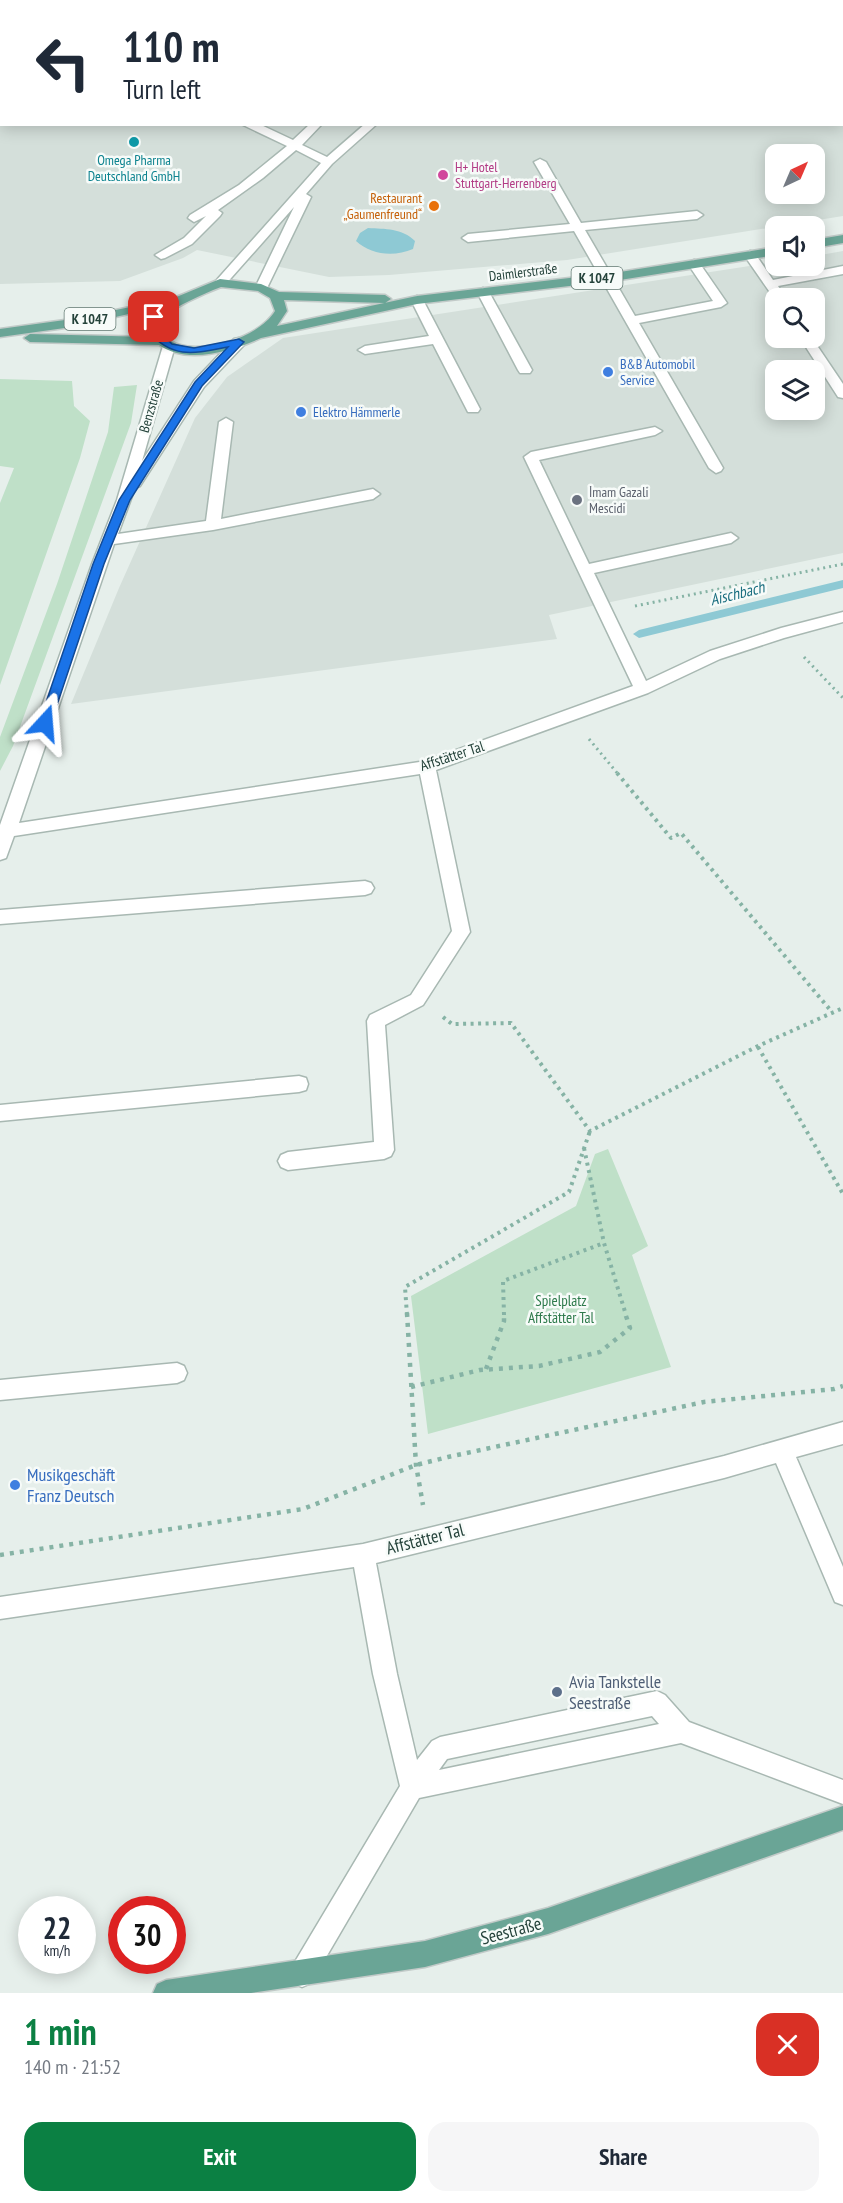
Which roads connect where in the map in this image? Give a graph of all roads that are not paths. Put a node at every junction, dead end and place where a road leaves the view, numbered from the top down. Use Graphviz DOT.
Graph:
graph roads {
  1 [pos="251,126"];
  2 [pos="315,126"];
  3 [pos="370,126"];
  4 [pos="296,146"];
  5 [pos="328,162"];
  6 [pos="540,162"];
  7 [pos="314,179"];
  8 [pos="227,201"];
  9 [pos="697,214"];
  10 [pos="194,218"];
  11 [pos="578,228"];
  12 [pos="468,238"];
  13 [pos="843,239"];
  14 [pos="825,242"];
  15 [pos="765,253"];
  16 [pos="161,255"];
  17 [pos="750,255"];
  18 [pos="694,264"];
  19 [pos="843,270"];
  20 [pos="606,277"];
  21 [pos="220,283"];
  22 [pos="770,284"];
  23 [pos="261,288"];
  24 [pos="773,288"];
  25 [pos="483,292"];
  26 [pos="276,296"];
  27 [pos="178,299"];
  28 [pos="417,300"];
  29 [pos="631,321"];
  30 [pos="259,334"];
  31 [pos="0,335"];
  32 [pos="437,339"];
  33 [pos="239,342"];
  34 [pos="166,343"];
  35 [pos="813,348"];
  36 [pos="365,350"];
  37 [pos="525,370"];
  38 [pos="843,394"];
  39 [pos="473,409"];
  40 [pos="226,422"];
  41 [pos="655,431"];
  42 [pos="716,468"];
  43 [pos="373,494"];
  44 [pos="124,500"];
  45 [pos="213,525"];
  46 [pos="731,538"];
  47 [pos="108,540"];
  48 [pos="585,570"];
  49 [pos="843,617"];
  50 [pos="642,689"];
  51 [pos="427,767"];
  52 [pos="4,832"];
  53 [pos="0,853"];
  54 [pos="365,888"];
  55 [pos="0,916"];
  56 [pos="298,1084"];
  57 [pos="0,1113"];
  58 [pos="288,1161"];
  59 [pos="177,1373"];
  60 [pos="0,1390"];
  61 [pos="843,1433"];
  62 [pos="782,1451"];
  63 [pos="363,1555"];
  64 [pos="843,1594"];
  65 [pos="0,1608"];
  66 [pos="681,1731"];
  67 [pos="411,1788"];
  68 [pos="843,1792"];
  69 [pos="843,1818"];
  70 [pos="302,1974"];
  71 [pos="166,1993"];
  1 -- 4 [label="street"];
  2 -- 4 [label="street"];
  3 -- 5 [label="street"];
  4 -- 5 [label="street"];
  4 -- 8 [label="street"];
  5 -- 7 [label="street"];
  6 -- 11 [label="street"];
  7 -- 21 [label="street"];
  7 -- 23 [label="street"];
  8 -- 10 [label="street"];
  8 -- 16 [label="street"];
  9 -- 11 [label="street"];
  11 -- 12 [label="street"];
  11 -- 20 [label="street"];
  13 -- 14 [label="main road"];
  15 -- 17 [label="main road, Daimlerstraße / K 1047"];
  17 -- 18 [label="main road, Daimlerstraße / K 1047"];
  17 -- 22 [label="street"];
  18 -- 20 [label="main road, Daimlerstraße / K 1047"];
  18 -- 29 [label="street"];
  19 -- 22 [label="street"];
  20 -- 25 [label="main road, Daimlerstraße / K 1047"];
  20 -- 29 [label="street"];
  21 -- 23 [label="main road"];
  21 -- 27 [label="main road"];
  22 -- 24 [label="street"];
  23 -- 26 [label="main road"];
  25 -- 28 [label="main road, Daimlerstraße / K 1047"];
  25 -- 37 [label="street"];
  26 -- 28 [label="main road, Daimlerstraße / K 1047"];
  26 -- 30 [label="main road"];
  27 -- 31 [label="main road, K 1047"];
  27 -- 34 [label="main road"];
  28 -- 30 [label="main road, Daimlerstraße / K 1047"];
  28 -- 32 [label="street"];
  29 -- 42 [label="street"];
  30 -- 33 [label="main road"];
  31 -- 34 [label="main road, K 1047"];
  32 -- 36 [label="street"];
  32 -- 39 [label="street"];
  33 -- 34 [label="main road"];
  33 -- 44 [label="street, Benzstraße"];
  34 -- 44 [label="street, Benzstraße"];
  35 -- 38 [label="street"];
  40 -- 45 [label="street"];
  41 -- 48 [label="street"];
  43 -- 45 [label="street"];
  44 -- 47 [label="street, Benzstraße"];
  45 -- 47 [label="street"];
  46 -- 48 [label="street"];
  47 -- 52 [label="street, Benzstraße"];
  48 -- 50 [label="street"];
  49 -- 50 [label="street, Affstätter Tal"];
  50 -- 51 [label="street, Affstätter Tal"];
  51 -- 52 [label="street, Affstätter Tal"];
  51 -- 58 [label="street"];
  52 -- 53 [label="street, Benzstraße"];
  54 -- 55 [label="street"];
  56 -- 57 [label="street"];
  59 -- 60 [label="street"];
  61 -- 62 [label="street, Affstätter Tal"];
  62 -- 63 [label="street, Affstätter Tal"];
  62 -- 64 [label="street"];
  63 -- 65 [label="street, Affstätter Tal"];
  63 -- 67 [label="street"];
  66 -- 67 [label="street"];
  66 -- 67 [label="street"];
  66 -- 68 [label="street"];
  67 -- 70 [label="street"];
  69 -- 70 [label="main road, Seestraße"];
  70 -- 71 [label="main road, Seestraße"];
}
